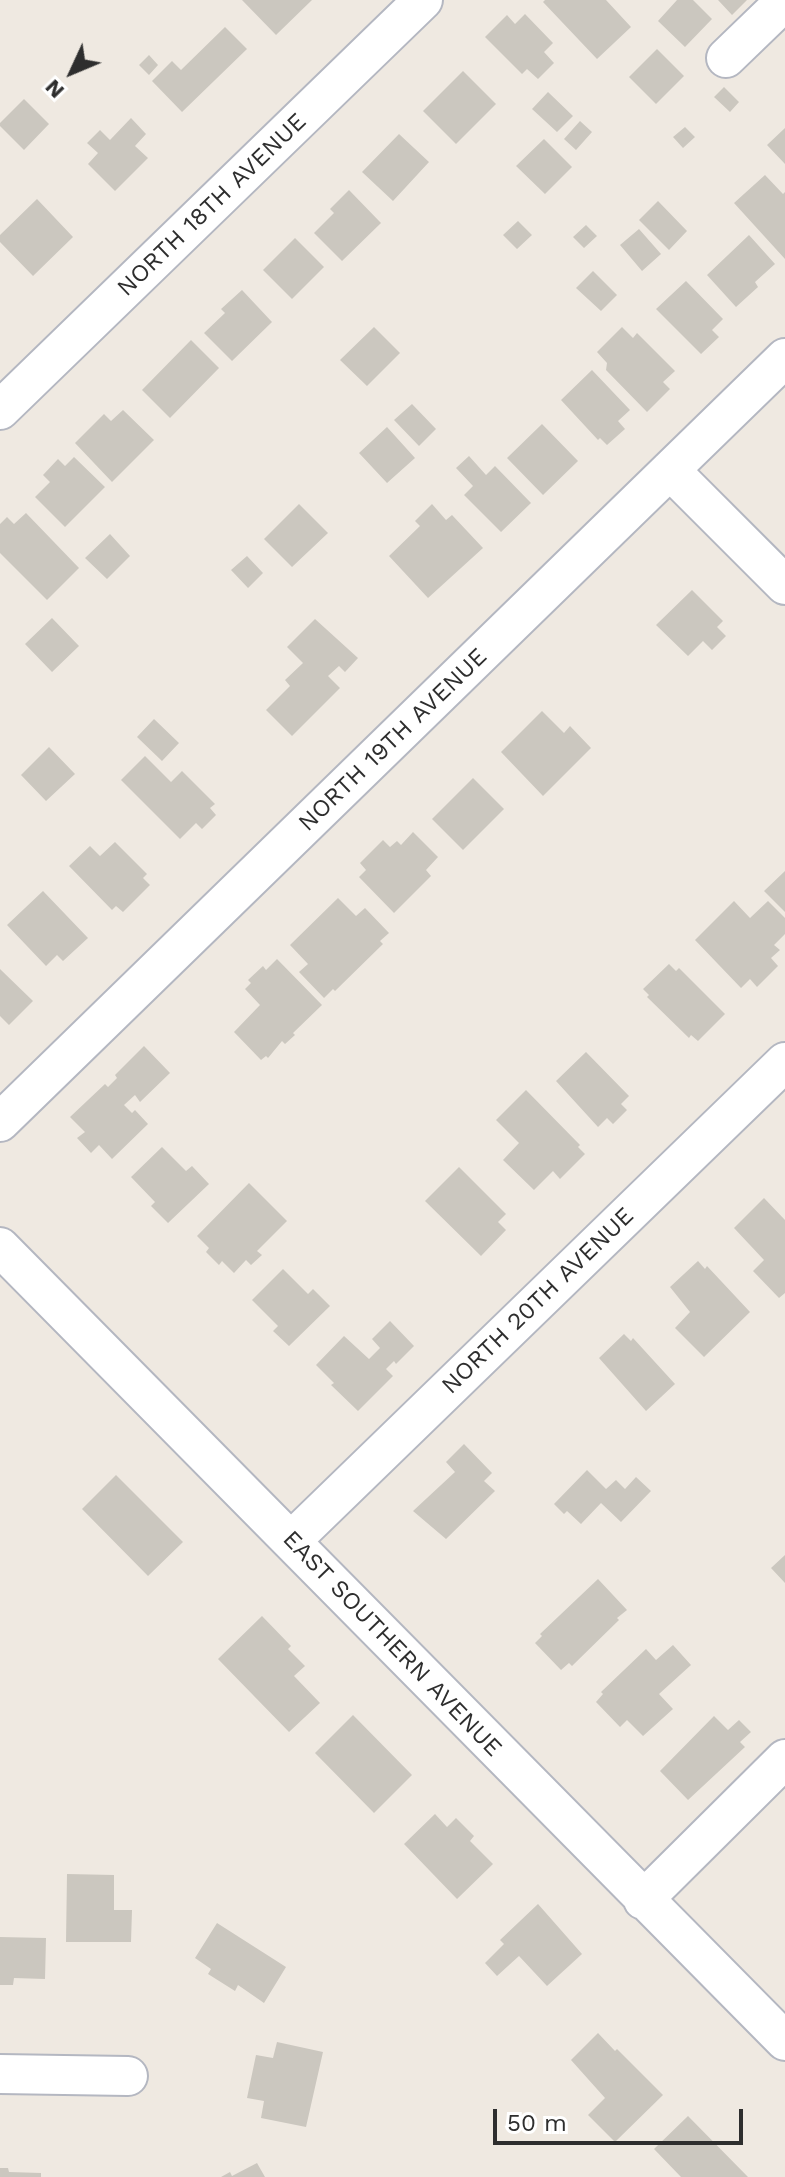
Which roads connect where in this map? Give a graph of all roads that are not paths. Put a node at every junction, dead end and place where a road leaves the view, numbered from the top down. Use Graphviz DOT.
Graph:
graph roads {
  1 [pos="423,0"];
  2 [pos="785,1"];
  3 [pos="726,58"];
  4 [pos="785,358"];
  5 [pos="0,410"];
  6 [pos="670,470"];
  7 [pos="785,585"];
  8 [pos="785,1062"];
  9 [pos="0,1122"];
  10 [pos="0,1247"];
  11 [pos="291,1541"];
  12 [pos="785,1759"];
  13 [pos="643,1900"];
  14 [pos="785,2041"];
  15 [pos="0,2074"];
  16 [pos="128,2076"];
  1 -- 5 [label="street, NORTH 18TH AVENUE"];
  2 -- 3 [label="street"];
  4 -- 6 [label="street, NORTH 19TH AVENUE"];
  6 -- 7 [label="street"];
  6 -- 9 [label="street, NORTH 19TH AVENUE"];
  8 -- 11 [label="street, NORTH 20TH AVENUE"];
  10 -- 11 [label="street, EAST SOUTHERN AVENUE"];
  11 -- 13 [label="street, EAST SOUTHERN AVENUE"];
  12 -- 13 [label="street"];
  13 -- 14 [label="street, EAST SOUTHERN AVENUE"];
  15 -- 16 [label="street"];
}
